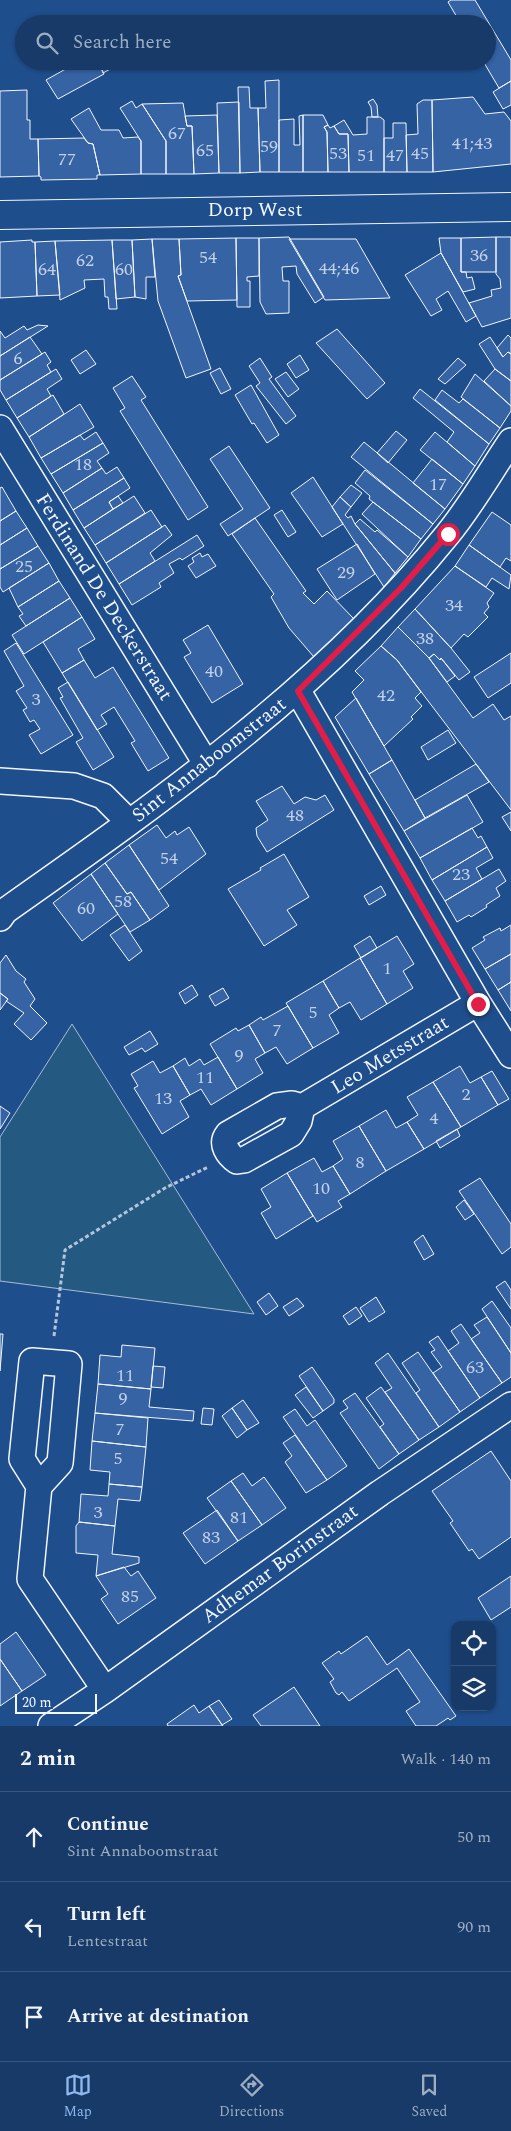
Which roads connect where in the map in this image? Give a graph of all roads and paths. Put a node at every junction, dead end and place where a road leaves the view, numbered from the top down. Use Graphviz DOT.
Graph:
graph roads {
  1 [pos="511,207"];
  2 [pos="0,214"];
  3 [pos="0,428"];
  4 [pos="511,441"];
  5 [pos="298,691"];
  6 [pos="207,765"];
  7 [pos="0,781"];
  8 [pos="129,822"];
  9 [pos="0,918"];
  10 [pos="478,1004"];
  11 [pos="511,1055"];
  12 [pos="237,1161"];
  13 [pos="50,1362"];
  14 [pos="511,1405"];
  15 [pos="39,1486"];
  16 [pos="105,1690"];
  17 [pos="51,1726"];
  1 -- 2 [label="main road, Dorp West"];
  3 -- 6 [label="street, Ferdinand De Deckerstraat"];
  4 -- 5 [label="street, Sint Annaboomstraat"];
  5 -- 6 [label="street, Sint Annaboomstraat"];
  5 -- 10 [label="street"];
  6 -- 8 [label="street, Sint Annaboomstraat"];
  7 -- 8 [label="street"];
  8 -- 9 [label="street, Sint Annaboomstraat"];
  10 -- 11 [label="street"];
  10 -- 12 [label="street, Leo Metsstraat"];
  12 -- 13 [label="path"];
  13 -- 15 [label="street"];
  13 -- 15 [label="street"];
  14 -- 16 [label="street, Adhemar Borinstraat"];
  15 -- 16 [label="street"];
  16 -- 17 [label="street, Adhemar Borinstraat"];
}
